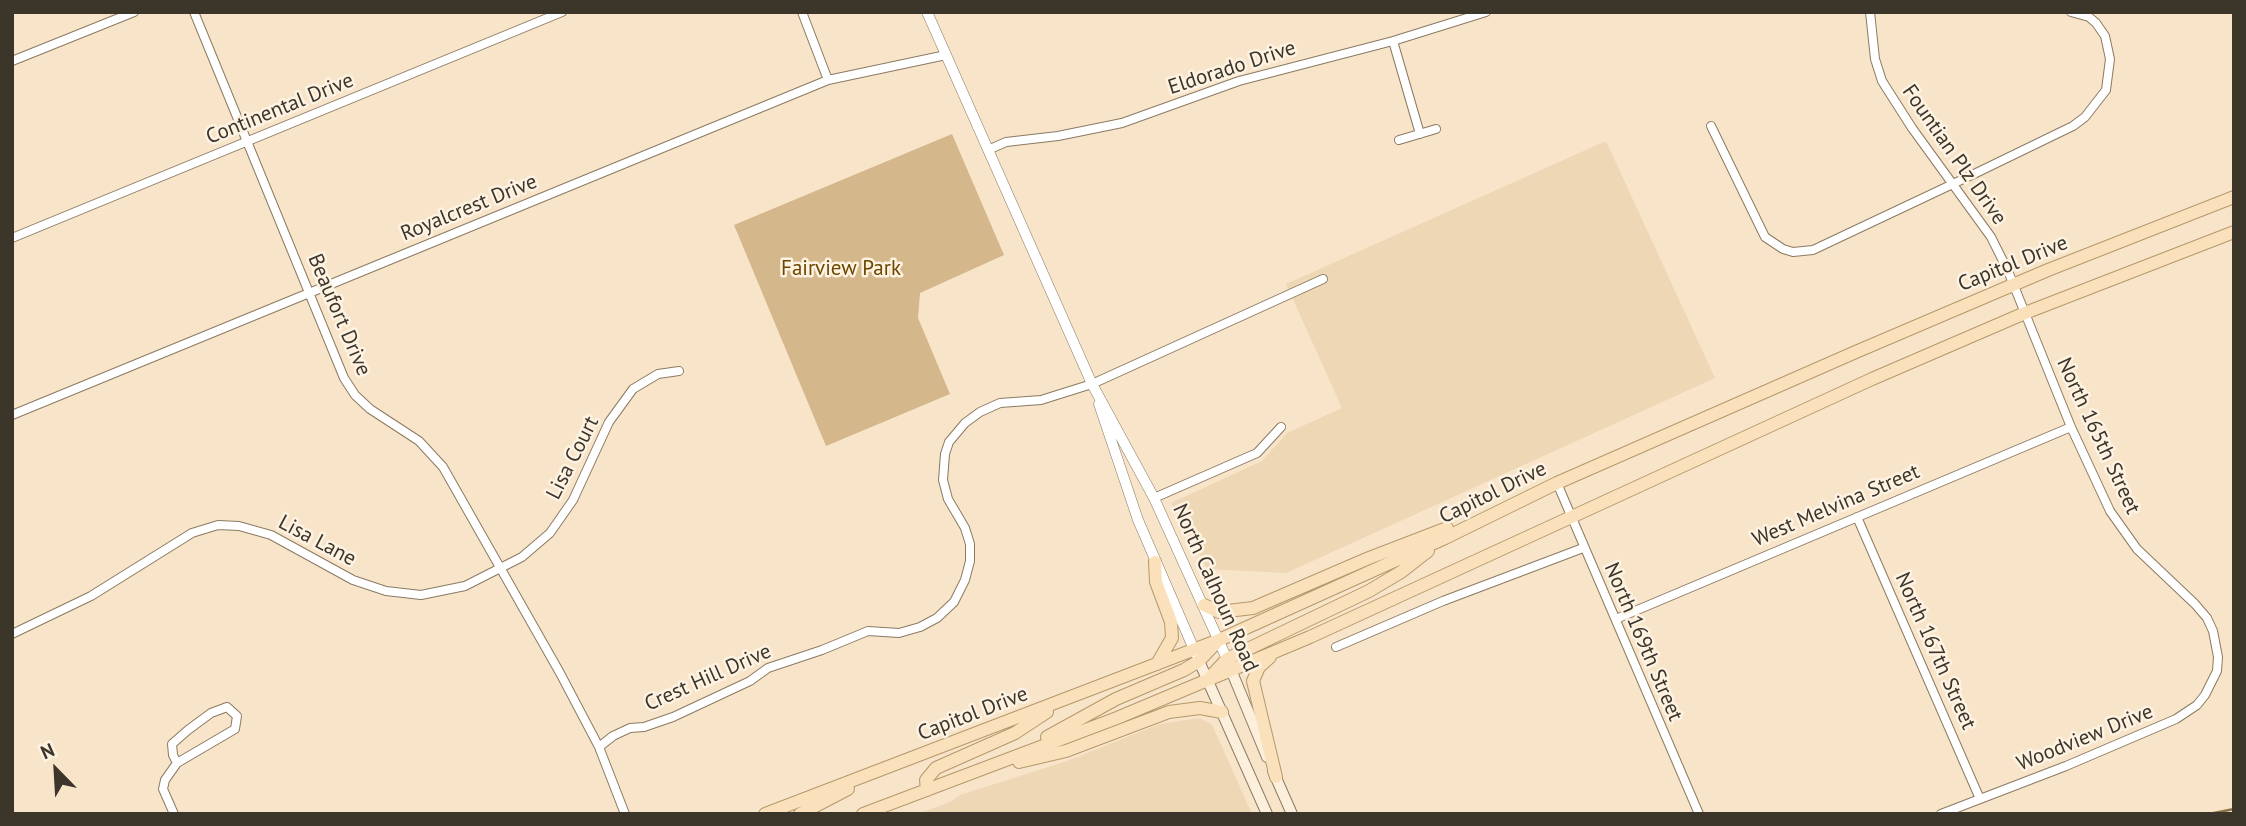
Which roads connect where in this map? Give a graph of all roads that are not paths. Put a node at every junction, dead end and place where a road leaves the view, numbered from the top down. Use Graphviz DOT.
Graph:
graph roads {
  1 [pos="134,12"];
  2 [pos="194,12"];
  3 [pos="562,12"];
  4 [pos="802,12"];
  5 [pos="927,12"];
  6 [pos="1486,12"];
  7 [pos="1870,12"];
  8 [pos="2071,12"];
  9 [pos="1393,41"];
  10 [pos="946,55"];
  11 [pos="12,61"];
  12 [pos="828,79"];
  13 [pos="1711,126"];
  14 [pos="1436,129"];
  15 [pos="1420,134"];
  16 [pos="1399,140"];
  17 [pos="247,141"];
  18 [pos="988,149"];
  19 [pos="1954,183"];
  20 [pos="2234,197"];
  21 [pos="2234,232"];
  22 [pos="12,238"];
  23 [pos="1323,279"];
  24 [pos="2013,285"];
  25 [pos="310,293"];
  26 [pos="2025,313"];
  27 [pos="678,371"];
  28 [pos="1092,384"];
  29 [pos="12,415"];
  30 [pos="1281,427"];
  31 [pos="2071,427"];
  32 [pos="1557,483"];
  33 [pos="1154,498"];
  34 [pos="1510,505"];
  35 [pos="1572,516"];
  36 [pos="1857,517"];
  37 [pos="1445,538"];
  38 [pos="1583,548"];
  39 [pos="1155,562"];
  40 [pos="501,568"];
  41 [pos="1204,605"];
  42 [pos="1616,619"];
  43 [pos="12,634"];
  44 [pos="1219,640"];
  45 [pos="1336,647"];
  46 [pos="1280,649"];
  47 [pos="1196,655"];
  48 [pos="1229,664"];
  49 [pos="1157,665"];
  50 [pos="2218,666"];
  51 [pos="1207,680"];
  52 [pos="1068,699"];
  53 [pos="1222,712"];
  54 [pos="599,747"];
  55 [pos="1013,757"];
  56 [pos="177,763"];
  57 [pos="895,764"];
  58 [pos="977,771"];
  59 [pos="1276,777"];
  60 [pos="927,790"];
  61 [pos="1980,799"];
  62 [pos="174,814"];
  63 [pos="625,814"];
  64 [pos="765,814"];
  65 [pos="800,814"];
  66 [pos="863,814"];
  67 [pos="1267,814"];
  68 [pos="1292,814"];
  69 [pos="1699,814"];
  70 [pos="1941,814"];
  1 -- 11 [label="street"];
  2 -- 17 [label="street, Beaufort Drive"];
  3 -- 17 [label="street, Continental Drive"];
  4 -- 12 [label="street"];
  5 -- 10 [label="street, North Calhoun Road"];
  6 -- 9 [label="street, Eldorado Drive"];
  7 -- 19 [label="street, Fountian Plz Drive"];
  8 -- 19 [label="street"];
  9 -- 15 [label="street"];
  9 -- 18 [label="street, Eldorado Drive"];
  10 -- 12 [label="street, Royalcrest Drive"];
  10 -- 18 [label="street, North Calhoun Road"];
  12 -- 25 [label="street, Royalcrest Drive"];
  13 -- 19 [label="street"];
  14 -- 15 [label="street"];
  15 -- 16 [label="street"];
  17 -- 22 [label="street, Continental Drive"];
  17 -- 25 [label="street, Beaufort Drive"];
  18 -- 28 [label="street, North Calhoun Road"];
  19 -- 24 [label="street, Fountian Plz Drive"];
  20 -- 24 [label="main road, Capitol Drive"];
  21 -- 26 [label="main road"];
  23 -- 28 [label="street, Crest Hill Drive"];
  24 -- 26 [label="street, Fountian Plz Drive"];
  24 -- 32 [label="main road, Capitol Drive"];
  25 -- 29 [label="street, Royalcrest Drive"];
  25 -- 40 [label="street, Beaufort Drive"];
  26 -- 31 [label="street, North 165th Street"];
  26 -- 35 [label="main road"];
  27 -- 40 [label="street, Lisa Court"];
  28 -- 33 [label="street, North Calhoun Road"];
  28 -- 39 [label="street, North Calhoun Road"];
  28 -- 54 [label="street, Crest Hill Drive"];
  30 -- 33 [label="street"];
  31 -- 36 [label="street, West Melvina Street"];
  31 -- 50 [label="street, North 165th Street"];
  32 -- 34 [label="main road, Capitol Drive"];
  32 -- 35 [label="street, North 169th Street"];
  33 -- 41 [label="street, North Calhoun Road"];
  34 -- 37 [label="main road, Capitol Drive"];
  34 -- 41 [label="main road"];
  35 -- 38 [label="street, North 169th Street"];
  35 -- 46 [label="main road"];
  36 -- 42 [label="street, West Melvina Street"];
  36 -- 61 [label="street, North 167th Street"];
  37 -- 44 [label="main road, Capitol Drive"];
  37 -- 48 [label="main road"];
  38 -- 42 [label="street, North 169th Street"];
  38 -- 45 [label="street"];
  39 -- 47 [label="street, North Calhoun Road"];
  39 -- 49 [label="main road"];
  40 -- 43 [label="street, Lisa Lane"];
  40 -- 54 [label="street, Beaufort Drive"];
  41 -- 44 [label="street, North Calhoun Road"];
  42 -- 69 [label="street, North 169th Street"];
  44 -- 47 [label="main road"];
  44 -- 48 [label="street, North Calhoun Road"];
  46 -- 48 [label="main road"];
  46 -- 59 [label="main road"];
  47 -- 49 [label="main road, Capitol Drive"];
  47 -- 51 [label="main road, North Calhoun Road"];
  47 -- 55 [label="main road"];
  48 -- 51 [label="main road"];
  48 -- 59 [label="main road, North Calhoun Road"];
  49 -- 52 [label="main road, Capitol Drive"];
  50 -- 61 [label="street, Woodview Drive"];
  51 -- 53 [label="main road, North Calhoun Road"];
  51 -- 55 [label="main road"];
  52 -- 57 [label="main road, Capitol Drive"];
  52 -- 60 [label="main road"];
  53 -- 58 [label="main road"];
  53 -- 67 [label="main road, North Calhoun Road"];
  54 -- 63 [label="street, Beaufort Drive"];
  55 -- 58 [label="main road"];
  56 -- 56 [label="street"];
  56 -- 62 [label="street"];
  57 -- 64 [label="main road, Capitol Drive"];
  57 -- 65 [label="main road"];
  58 -- 60 [label="main road"];
  59 -- 68 [label="main road, North Calhoun Road"];
  60 -- 66 [label="main road"];
  61 -- 70 [label="street, Woodview Drive"];
}
